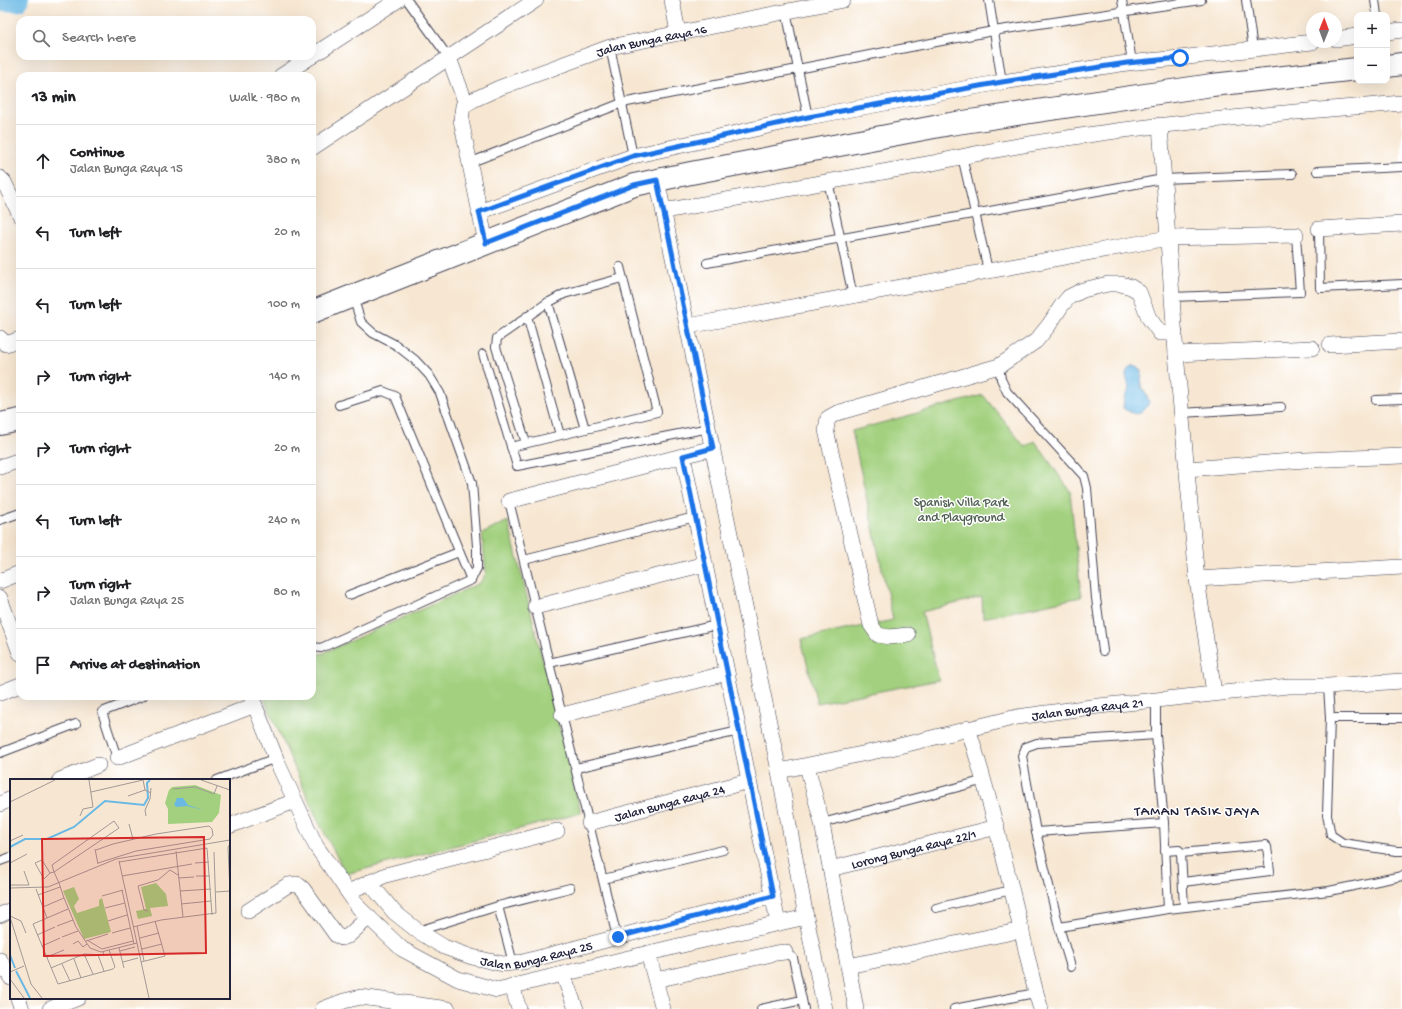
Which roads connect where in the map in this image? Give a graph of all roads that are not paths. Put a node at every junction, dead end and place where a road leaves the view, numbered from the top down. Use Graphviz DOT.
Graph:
graph roads {
  1 [pos="398,0"];
  2 [pos="407,0"];
  3 [pos="536,0"];
  4 [pos="672,0"];
  5 [pos="843,0"];
  6 [pos="989,0"];
  7 [pos="1122,0"];
  8 [pos="1201,0"];
  9 [pos="1246,0"];
  10 [pos="1375,0"];
  11 [pos="785,6"];
  12 [pos="1124,12"];
  13 [pos="1377,12"];
  14 [pos="1402,30"];
  15 [pos="994,31"];
  16 [pos="1390,32"];
  17 [pos="678,33"];
  18 [pos="1354,36"];
  19 [pos="1342,38"];
  20 [pos="1306,43"];
  21 [pos="610,47"];
  22 [pos="1253,49"];
  23 [pos="316,53"];
  24 [pos="449,58"];
  25 [pos="306,60"];
  26 [pos="1132,62"];
  27 [pos="1402,64"];
  28 [pos="1390,66"];
  29 [pos="798,68"];
  30 [pos="1354,69"];
  31 [pos="287,72"];
  32 [pos="1002,82"];
  33 [pos="1402,102"];
  34 [pos="622,103"];
  35 [pos="466,104"];
  36 [pos="808,117"];
  37 [pos="1160,125"];
  38 [pos="316,145"];
  39 [pos="633,156"];
  40 [pos="962,156"];
  41 [pos="469,163"];
  42 [pos="1402,167"];
  43 [pos="1317,171"];
  44 [pos="1292,174"];
  45 [pos="0,178"];
  46 [pos="1163,179"];
  47 [pos="657,180"];
  48 [pos="828,181"];
  49 [pos="16,207"];
  50 [pos="664,211"];
  51 [pos="479,212"];
  52 [pos="975,213"];
  53 [pos="1402,224"];
  54 [pos="1319,229"];
  55 [pos="1296,235"];
  56 [pos="841,238"];
  57 [pos="1168,238"];
  58 [pos="486,243"];
  59 [pos="707,263"];
  60 [pos="620,268"];
  61 [pos="988,270"];
  62 [pos="622,278"];
  63 [pos="1402,284"];
  64 [pos="353,296"];
  65 [pos="853,296"];
  66 [pos="1172,297"];
  67 [pos="548,302"];
  68 [pos="316,310"];
  69 [pos="527,316"];
  70 [pos="688,326"];
  71 [pos="1175,333"];
  72 [pos="0,338"];
  73 [pos="16,340"];
  74 [pos="1402,341"];
  75 [pos="1330,345"];
  76 [pos="1312,348"];
  77 [pos="484,354"];
  78 [pos="1176,354"];
  79 [pos="999,366"];
  80 [pos="1402,399"];
  81 [pos="1376,400"];
  82 [pos="339,405"];
  83 [pos="1281,407"];
  84 [pos="1181,413"];
  85 [pos="16,421"];
  86 [pos="0,424"];
  87 [pos="709,428"];
  88 [pos="584,429"];
  89 [pos="560,435"];
  90 [pos="526,443"];
  91 [pos="511,447"];
  92 [pos="713,448"];
  93 [pos="683,456"];
  94 [pos="1402,456"];
  95 [pos="16,461"];
  96 [pos="0,467"];
  97 [pos="1186,469"];
  98 [pos="509,501"];
  99 [pos="16,514"];
  100 [pos="695,516"];
  101 [pos="0,520"];
  102 [pos="459,552"];
  103 [pos="524,560"];
  104 [pos="705,564"];
  105 [pos="1402,567"];
  106 [pos="16,575"];
  107 [pos="1197,579"];
  108 [pos="471,580"];
  109 [pos="0,581"];
  110 [pos="349,595"];
  111 [pos="0,598"];
  112 [pos="535,607"];
  113 [pos="717,625"];
  114 [pos="908,635"];
  115 [pos="16,642"];
  116 [pos="316,648"];
  117 [pos="1103,651"];
  118 [pos="549,663"];
  119 [pos="727,673"];
  120 [pos="1402,681"];
  121 [pos="16,686"];
  122 [pos="1328,686"];
  123 [pos="0,692"];
  124 [pos="1214,693"];
  125 [pos="133,700"];
  126 [pos="253,700"];
  127 [pos="1156,700"];
  128 [pos="562,715"];
  129 [pos="1330,718"];
  130 [pos="1402,718"];
  131 [pos="76,724"];
  132 [pos="968,728"];
  133 [pos="739,731"];
  134 [pos="1156,735"];
  135 [pos="0,753"];
  136 [pos="117,758"];
  137 [pos="276,758"];
  138 [pos="98,765"];
  139 [pos="806,766"];
  140 [pos="576,768"];
  141 [pos="779,771"];
  142 [pos="63,779"];
  143 [pos="220,779"];
  144 [pos="985,780"];
  145 [pos="749,781"];
  146 [pos="10,799"];
  147 [pos="295,801"];
  148 [pos="0,804"];
  149 [pos="589,823"];
  150 [pos="822,823"];
  151 [pos="1164,823"];
  152 [pos="230,826"];
  153 [pos="997,827"];
  154 [pos="557,831"];
  155 [pos="1036,832"];
  156 [pos="723,850"];
  157 [pos="1165,851"];
  158 [pos="1402,851"];
  159 [pos="1181,853"];
  160 [pos="10,857"];
  161 [pos="0,861"];
  162 [pos="830,869"];
  163 [pos="1402,876"];
  164 [pos="603,879"];
  165 [pos="369,882"];
  166 [pos="1183,882"];
  167 [pos="570,888"];
  168 [pos="1011,890"];
  169 [pos="348,892"];
  170 [pos="773,896"];
  171 [pos="498,906"];
  172 [pos="1184,907"];
  173 [pos="936,908"];
  174 [pos="1168,909"];
  175 [pos="10,910"];
  176 [pos="248,911"];
  177 [pos="0,915"];
  178 [pos="369,917"];
  179 [pos="806,917"];
  180 [pos="778,923"];
  181 [pos="1059,927"];
  182 [pos="1022,930"];
  183 [pos="418,931"];
  184 [pos="618,937"];
  185 [pos="785,952"];
  186 [pos="648,953"];
  187 [pos="0,960"];
  188 [pos="513,963"];
  189 [pos="848,966"];
  190 [pos="1071,968"];
  191 [pos="563,974"];
  192 [pos="10,975"];
  193 [pos="656,980"];
  194 [pos="512,986"];
  195 [pos="1035,993"];
  196 [pos="18,999"];
  197 [pos="75,999"];
  198 [pos="802,1000"];
  199 [pos="346,1005"];
  200 [pos="412,1007"];
  201 [pos="22,1009"];
  202 [pos="50,1009"];
  203 [pos="323,1009"];
  204 [pos="448,1009"];
  205 [pos="519,1009"];
  206 [pos="576,1009"];
  207 [pos="663,1009"];
  208 [pos="761,1009"];
  209 [pos="804,1009"];
  210 [pos="825,1009"];
  211 [pos="856,1009"];
  212 [pos="954,1009"];
  213 [pos="1041,1009"];
  1 -- 23 [label="street"];
  2 -- 24 [label="lane"];
  3 -- 24 [label="street"];
  4 -- 17 [label="street"];
  5 -- 11 [label="street, Jalan Bunga Raya 16"];
  6 -- 15 [label="lane"];
  7 -- 12 [label="lane"];
  8 -- 12 [label="lane"];
  9 -- 22 [label="lane"];
  10 -- 13 [label="lane"];
  11 -- 17 [label="street, Jalan Bunga Raya 16"];
  11 -- 29 [label="lane"];
  12 -- 15 [label="lane"];
  12 -- 26 [label="lane"];
  14 -- 16 [label="street"];
  15 -- 29 [label="lane"];
  15 -- 32 [label="lane"];
  17 -- 21 [label="street, Jalan Bunga Raya 16"];
  18 -- 19 [label="street"];
  20 -- 22 [label="street"];
  21 -- 34 [label="lane"];
  21 -- 35 [label="street, Jalan Bunga Raya 16"];
  22 -- 26 [label="street"];
  24 -- 35 [label="street"];
  24 -- 38 [label="street"];
  25 -- 31 [label="street"];
  26 -- 32 [label="street"];
  27 -- 28 [label="street"];
  29 -- 34 [label="lane"];
  29 -- 36 [label="lane"];
  30 -- 47 [label="street"];
  32 -- 36 [label="street"];
  33 -- 37 [label="street"];
  34 -- 39 [label="lane"];
  34 -- 41 [label="lane"];
  35 -- 41 [label="street"];
  36 -- 39 [label="street"];
  37 -- 40 [label="street"];
  37 -- 46 [label="street"];
  39 -- 51 [label="street"];
  40 -- 48 [label="street"];
  40 -- 52 [label="lane"];
  41 -- 51 [label="street"];
  42 -- 43 [label="lane"];
  44 -- 46 [label="lane"];
  45 -- 49 [label="street"];
  46 -- 52 [label="lane"];
  46 -- 57 [label="street"];
  47 -- 50 [label="street"];
  47 -- 58 [label="street"];
  48 -- 50 [label="street"];
  48 -- 56 [label="lane"];
  50 -- 70 [label="street"];
  51 -- 58 [label="street"];
  52 -- 56 [label="lane"];
  52 -- 61 [label="lane"];
  53 -- 54 [label="street"];
  54 -- 63 [label="lane"];
  55 -- 57 [label="street"];
  55 -- 66 [label="lane"];
  56 -- 59 [label="lane"];
  56 -- 65 [label="lane"];
  57 -- 61 [label="street"];
  57 -- 66 [label="street"];
  58 -- 64 [label="street"];
  60 -- 62 [label="lane"];
  61 -- 65 [label="street"];
  62 -- 67 [label="lane"];
  62 -- 88 [label="lane"];
  64 -- 68 [label="street"];
  64 -- 108 [label="lane"];
  65 -- 70 [label="street"];
  66 -- 71 [label="street"];
  67 -- 69 [label="lane"];
  67 -- 88 [label="lane"];
  69 -- 89 [label="lane"];
  69 -- 90 [label="lane"];
  70 -- 87 [label="street"];
  71 -- 78 [label="street"];
  71 -- 79 [label="street"];
  72 -- 73 [label="street"];
  74 -- 75 [label="street"];
  76 -- 78 [label="street"];
  77 -- 91 [label="lane"];
  78 -- 84 [label="street"];
  79 -- 114 [label="street"];
  79 -- 117 [label="lane"];
  80 -- 81 [label="lane"];
  82 -- 102 [label="lane"];
  83 -- 84 [label="lane"];
  84 -- 97 [label="street"];
  85 -- 86 [label="street"];
  87 -- 91 [label="lane"];
  87 -- 92 [label="street"];
  88 -- 89 [label="lane"];
  89 -- 90 [label="lane"];
  90 -- 91 [label="lane"];
  92 -- 93 [label="street"];
  92 -- 141 [label="street"];
  93 -- 98 [label="street"];
  93 -- 100 [label="street"];
  94 -- 97 [label="street"];
  95 -- 96 [label="street"];
  97 -- 107 [label="street"];
  98 -- 103 [label="lane"];
  99 -- 101 [label="lane"];
  100 -- 103 [label="lane"];
  100 -- 104 [label="street"];
  102 -- 108 [label="lane"];
  102 -- 110 [label="lane"];
  103 -- 112 [label="lane"];
  104 -- 112 [label="street"];
  104 -- 113 [label="street"];
  105 -- 107 [label="street"];
  106 -- 109 [label="street"];
  107 -- 124 [label="street"];
  108 -- 116 [label="lane"];
  111 -- 115 [label="street"];
  112 -- 118 [label="lane"];
  113 -- 118 [label="lane"];
  113 -- 119 [label="street"];
  118 -- 128 [label="lane"];
  119 -- 128 [label="street"];
  119 -- 133 [label="street"];
  120 -- 122 [label="street, Jalan Bunga Raya 21"];
  121 -- 123 [label="street"];
  122 -- 124 [label="street, Jalan Bunga Raya 21"];
  122 -- 129 [label="lane"];
  124 -- 127 [label="street, Jalan Bunga Raya 21"];
  125 -- 136 [label="lane"];
  126 -- 136 [label="street"];
  126 -- 137 [label="street"];
  127 -- 132 [label="street, Jalan Bunga Raya 21"];
  127 -- 134 [label="lane"];
  128 -- 140 [label="lane"];
  129 -- 130 [label="lane"];
  129 -- 158 [label="lane"];
  131 -- 135 [label="lane"];
  132 -- 139 [label="street, Jalan Bunga Raya 21"];
  132 -- 144 [label="street"];
  133 -- 140 [label="lane"];
  133 -- 145 [label="street"];
  134 -- 151 [label="lane"];
  134 -- 155 [label="lane"];
  137 -- 143 [label="lane"];
  137 -- 147 [label="street"];
  138 -- 142 [label="street"];
  139 -- 141 [label="street, Jalan Bunga Raya 21"];
  139 -- 150 [label="street"];
  140 -- 149 [label="lane"];
  141 -- 179 [label="street"];
  144 -- 150 [label="lane"];
  144 -- 153 [label="street"];
  145 -- 149 [label="street, Jalan Bunga Raya 24"];
  145 -- 170 [label="street"];
  146 -- 148 [label="street"];
  147 -- 152 [label="street"];
  147 -- 169 [label="street"];
  149 -- 164 [label="lane"];
  150 -- 162 [label="street"];
  151 -- 155 [label="lane"];
  151 -- 157 [label="lane"];
  153 -- 162 [label="street, Lorong Bunga Raya 22/1"];
  153 -- 168 [label="street"];
  154 -- 165 [label="street"];
  155 -- 181 [label="lane"];
  156 -- 164 [label="lane"];
  157 -- 159 [label="lane"];
  157 -- 174 [label="lane"];
  159 -- 166 [label="lane"];
  159 -- 166 [label="lane"];
  160 -- 161 [label="lane"];
  162 -- 189 [label="street"];
  163 -- 172 [label="lane"];
  164 -- 184 [label="lane"];
  165 -- 169 [label="street"];
  165 -- 183 [label="street, Jalan Bunga Raya 25"];
  166 -- 172 [label="lane"];
  167 -- 171 [label="lane"];
  168 -- 173 [label="lane"];
  168 -- 182 [label="street"];
  169 -- 178 [label="street"];
  170 -- 180 [label="street"];
  170 -- 184 [label="street, Jalan Bunga Raya 25"];
  171 -- 183 [label="lane"];
  171 -- 188 [label="lane"];
  172 -- 174 [label="lane"];
  174 -- 181 [label="lane"];
  175 -- 177 [label="street"];
  176 -- 178 [label="street"];
  178 -- 194 [label="street"];
  179 -- 180 [label="street"];
  179 -- 210 [label="street"];
  180 -- 186 [label="street"];
  181 -- 190 [label="lane"];
  182 -- 189 [label="street"];
  182 -- 195 [label="street"];
  183 -- 188 [label="street, Jalan Bunga Raya 25"];
  184 -- 188 [label="street, Jalan Bunga Raya 25"];
  185 -- 193 [label="street"];
  185 -- 198 [label="lane"];
  186 -- 191 [label="street"];
  186 -- 193 [label="street"];
  187 -- 192 [label="street"];
  189 -- 211 [label="street"];
  191 -- 194 [label="street"];
  191 -- 206 [label="street"];
  193 -- 207 [label="street"];
  194 -- 205 [label="street"];
  195 -- 212 [label="lane"];
  195 -- 213 [label="street"];
  196 -- 201 [label="street"];
  197 -- 202 [label="street"];
  198 -- 208 [label="lane"];
  198 -- 209 [label="lane"];
  199 -- 200 [label="street"];
  199 -- 203 [label="street"];
  200 -- 204 [label="street"];
}
